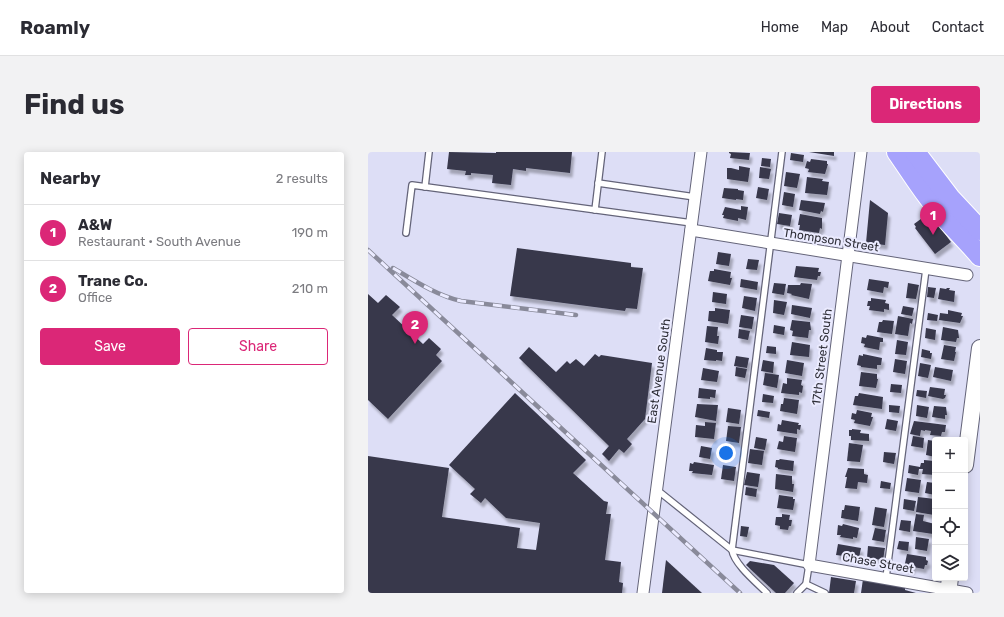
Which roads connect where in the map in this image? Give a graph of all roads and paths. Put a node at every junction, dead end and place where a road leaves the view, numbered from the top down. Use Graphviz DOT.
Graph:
graph roads {
  1 [pos="429,152"];
  2 [pos="602,152"];
  3 [pos="701,152"];
  4 [pos="782,152"];
  5 [pos="861,152"];
  6 [pos="897,152"];
  7 [pos="915,152"];
  8 [pos="598,183"];
  9 [pos="425,187"];
  10 [pos="695,197"];
  11 [pos="595,210"];
  12 [pos="691,227"];
  13 [pos="980,230"];
  14 [pos="406,233"];
  15 [pos="770,243"];
  16 [pos="848,256"];
  17 [pos="980,256"];
  18 [pos="926,268"];
  19 [pos="967,275"];
  20 [pos="980,348"];
  21 [pos="980,353"];
  22 [pos="975,424"];
  23 [pos="968,453"];
  24 [pos="656,489"];
  25 [pos="732,550"];
  26 [pos="809,565"];
  27 [pos="886,578"];
  28 [pos="806,584"];
  29 [pos="949,587"];
  30 [pos="643,593"];
  31 [pos="767,593"];
  32 [pos="797,593"];
  33 [pos="825,593"];
  34 [pos="967,593"];
  1 -- 9 [label="lane"];
  2 -- 8 [label="lane"];
  3 -- 10 [label="street, East Avenue South"];
  4 -- 15 [label="lane"];
  5 -- 16 [label="street, 17th Street South"];
  6 -- 17 [label="highway"];
  7 -- 13 [label="highway"];
  8 -- 10 [label="lane"];
  8 -- 11 [label="lane"];
  9 -- 11 [label="lane"];
  9 -- 14 [label="lane"];
  10 -- 12 [label="street, East Avenue South"];
  11 -- 12 [label="lane"];
  12 -- 15 [label="street, Thompson Street"];
  12 -- 24 [label="street, East Avenue South"];
  15 -- 16 [label="street, Thompson Street"];
  15 -- 25 [label="lane"];
  16 -- 18 [label="street, Thompson Street"];
  16 -- 26 [label="street, 17th Street South"];
  18 -- 19 [label="street, Thompson Street"];
  18 -- 27 [label="lane"];
  20 -- 21 [label="street"];
  21 -- 22 [label="street"];
  22 -- 23 [label="street"];
  24 -- 25 [label="lane"];
  24 -- 30 [label="street, East Avenue South"];
  25 -- 26 [label="lane"];
  25 -- 31 [label="lane"];
  26 -- 27 [label="street, Chase Street"];
  26 -- 28 [label="lane"];
  27 -- 29 [label="street, Chase Street"];
  28 -- 32 [label="lane"];
  28 -- 33 [label="lane"];
  29 -- 34 [label="street, Chase Street"];
}
